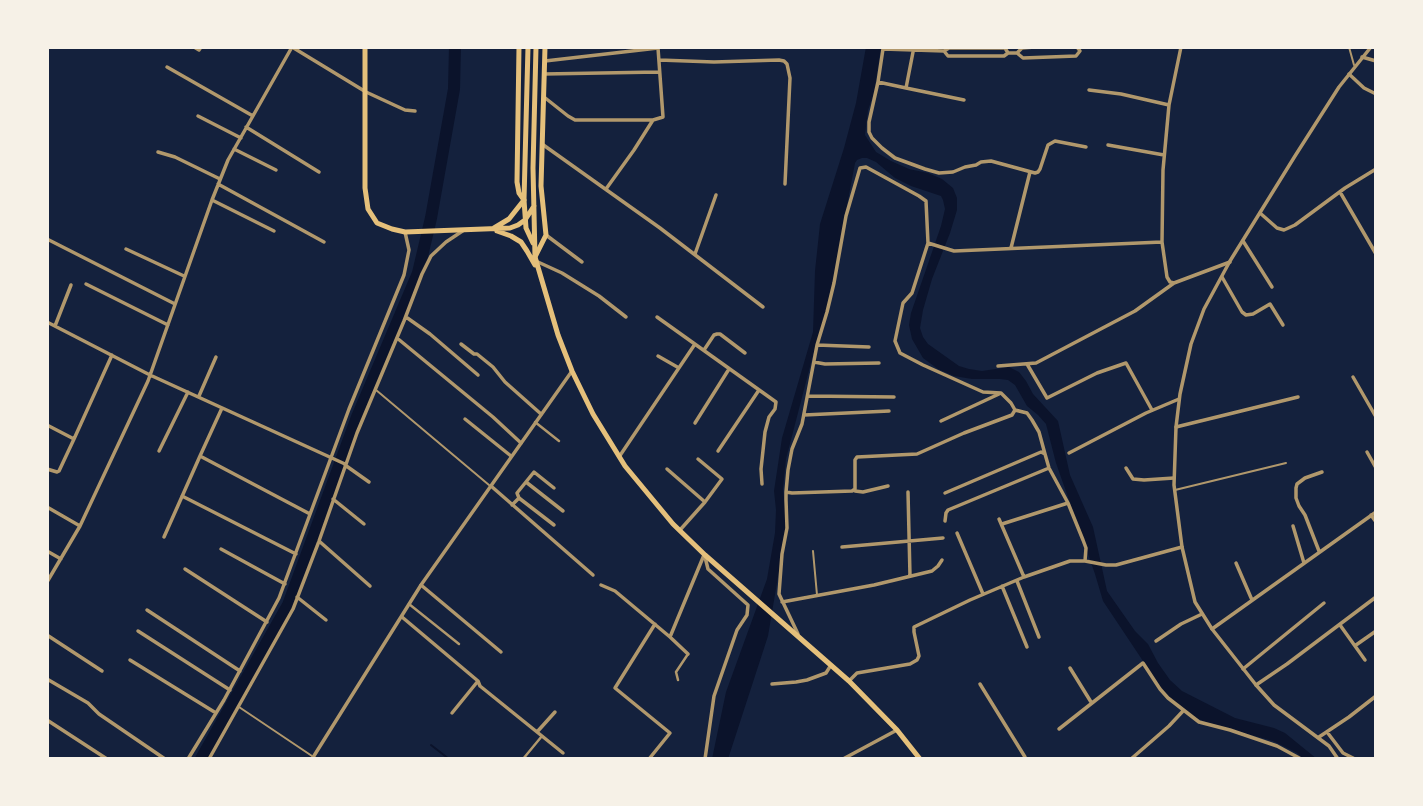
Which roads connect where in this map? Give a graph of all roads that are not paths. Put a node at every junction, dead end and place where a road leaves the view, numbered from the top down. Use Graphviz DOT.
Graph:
graph roads {
  1 [pos="194,47"];
  2 [pos="201,47"];
  3 [pos="292,47"];
  4 [pos="365,47"];
  5 [pos="519,47"];
  6 [pos="528,47"];
  7 [pos="536,47"];
  8 [pos="545,47"];
  9 [pos="1035,47"];
  10 [pos="1181,47"];
  11 [pos="1349,47"];
  12 [pos="1371,47"];
  13 [pos="883,48"];
  14 [pos="1079,48"];
  15 [pos="913,49"];
  16 [pos="944,51"];
  17 [pos="1008,53"];
  18 [pos="1017,53"];
  19 [pos="1362,57"];
  20 [pos="659,60"];
  21 [pos="545,61"];
  22 [pos="1376,61"];
  23 [pos="1355,66"];
  24 [pos="167,67"];
  25 [pos="659,72"];
  26 [pos="544,74"];
  27 [pos="1349,74"];
  28 [pos="878,82"];
  29 [pos="906,88"];
  30 [pos="1089,90"];
  31 [pos="366,92"];
  32 [pos="1376,93"];
  33 [pos="544,97"];
  34 [pos="964,100"];
  35 [pos="1170,105"];
  36 [pos="415,111"];
  37 [pos="198,116"];
  38 [pos="253,116"];
  39 [pos="653,120"];
  40 [pos="246,127"];
  41 [pos="241,138"];
  42 [pos="542,145"];
  43 [pos="1108,145"];
  44 [pos="1086,147"];
  45 [pos="234,149"];
  46 [pos="158,152"];
  47 [pos="1164,155"];
  48 [pos="1376,169"];
  49 [pos="276,170"];
  50 [pos="319,172"];
  51 [pos="1030,172"];
  52 [pos="219,181"];
  53 [pos="785,184"];
  54 [pos="606,189"];
  55 [pos="1340,192"];
  56 [pos="716,195"];
  57 [pos="524,200"];
  58 [pos="212,201"];
  59 [pos="534,206"];
  60 [pos="1260,214"];
  61 [pos="525,220"];
  62 [pos="491,229"];
  63 [pos="465,230"];
  64 [pos="274,231"];
  65 [pos="405,232"];
  66 [pos="545,235"];
  67 [pos="47,239"];
  68 [pos="324,242"];
  69 [pos="1162,242"];
  70 [pos="1243,242"];
  71 [pos="929,244"];
  72 [pos="534,246"];
  73 [pos="1011,248"];
  74 [pos="126,249"];
  75 [pos="695,254"];
  76 [pos="1376,254"];
  77 [pos="536,259"];
  78 [pos="1230,261"];
  79 [pos="582,262"];
  80 [pos="538,272"];
  81 [pos="185,276"];
  82 [pos="1222,277"];
  83 [pos="1174,283"];
  84 [pos="86,284"];
  85 [pos="71,285"];
  86 [pos="1272,287"];
  87 [pos="175,304"];
  88 [pos="763,307"];
  89 [pos="406,317"];
  90 [pos="626,317"];
  91 [pos="657,317"];
  92 [pos="47,322"];
  93 [pos="168,325"];
  94 [pos="1283,325"];
  95 [pos="55,326"];
  96 [pos="397,338"];
  97 [pos="461,344"];
  98 [pos="695,344"];
  99 [pos="817,345"];
  100 [pos="869,348"];
  101 [pos="704,350"];
  102 [pos="745,353"];
  103 [pos="112,355"];
  104 [pos="216,356"];
  105 [pos="658,356"];
  106 [pos="814,362"];
  107 [pos="879,363"];
  108 [pos="1027,365"];
  109 [pos="999,366"];
  110 [pos="679,368"];
  111 [pos="729,369"];
  112 [pos="572,371"];
  113 [pos="150,375"];
  114 [pos="478,375"];
  115 [pos="1353,377"];
  116 [pos="375,389"];
  117 [pos="760,390"];
  118 [pos="188,392"];
  119 [pos="1001,393"];
  120 [pos="198,397"];
  121 [pos="808,397"];
  122 [pos="894,397"];
  123 [pos="1298,397"];
  124 [pos="1179,399"];
  125 [pos="222,408"];
  126 [pos="1152,410"];
  127 [pos="889,411"];
  128 [pos="1015,411"];
  129 [pos="541,414"];
  130 [pos="804,415"];
  131 [pos="1376,417"];
  132 [pos="465,419"];
  133 [pos="941,421"];
  134 [pos="535,422"];
  135 [pos="695,423"];
  136 [pos="47,425"];
  137 [pos="1176,427"];
  138 [pos="74,439"];
  139 [pos="559,441"];
  140 [pos="521,443"];
  141 [pos="718,450"];
  142 [pos="159,451"];
  143 [pos="1367,452"];
  144 [pos="1069,453"];
  145 [pos="1045,454"];
  146 [pos="200,456"];
  147 [pos="511,456"];
  148 [pos="619,457"];
  149 [pos="332,459"];
  150 [pos="698,459"];
  151 [pos="1286,463"];
  152 [pos="345,464"];
  153 [pos="1049,467"];
  154 [pos="1126,468"];
  155 [pos="1376,468"];
  156 [pos="47,469"];
  157 [pos="667,469"];
  158 [pos="1322,472"];
  159 [pos="1174,478"];
  160 [pos="369,482"];
  161 [pos="526,482"];
  162 [pos="762,484"];
  163 [pos="491,486"];
  164 [pos="888,486"];
  165 [pos="554,488"];
  166 [pos="1174,490"];
  167 [pos="852,491"];
  168 [pos="786,492"];
  169 [pos="908,492"];
  170 [pos="945,493"];
  171 [pos="182,496"];
  172 [pos="519,498"];
  173 [pos="333,499"];
  174 [pos="705,502"];
  175 [pos="1068,503"];
  176 [pos="512,505"];
  177 [pos="47,507"];
  178 [pos="563,511"];
  179 [pos="310,514"];
  180 [pos="1373,514"];
  181 [pos="999,519"];
  182 [pos="945,521"];
  183 [pos="1376,522"];
  184 [pos="365,524"];
  185 [pos="1002,524"];
  186 [pos="554,525"];
  187 [pos="80,526"];
  188 [pos="1293,526"];
  189 [pos="680,530"];
  190 [pos="957,533"];
  191 [pos="164,537"];
  192 [pos="943,538"];
  193 [pos="911,540"];
  194 [pos="319,541"];
  195 [pos="842,547"];
  196 [pos="1182,547"];
  197 [pos="221,549"];
  198 [pos="47,551"];
  199 [pos="813,551"];
  200 [pos="1320,551"];
  201 [pos="296,554"];
  202 [pos="705,555"];
  203 [pos="61,559"];
  204 [pos="942,560"];
  205 [pos="1087,561"];
  206 [pos="1236,563"];
  207 [pos="1304,563"];
  208 [pos="185,569"];
  209 [pos="593,575"];
  210 [pos="910,576"];
  211 [pos="1024,577"];
  212 [pos="1017,581"];
  213 [pos="47,582"];
  214 [pos="285,584"];
  215 [pos="601,584"];
  216 [pos="370,586"];
  217 [pos="421,586"];
  218 [pos="1002,586"];
  219 [pos="983,594"];
  220 [pos="817,596"];
  221 [pos="297,597"];
  222 [pos="1376,597"];
  223 [pos="1252,600"];
  224 [pos="782,602"];
  225 [pos="1324,603"];
  226 [pos="409,604"];
  227 [pos="147,610"];
  228 [pos="1202,614"];
  229 [pos="401,617"];
  230 [pos="326,620"];
  231 [pos="267,622"];
  232 [pos="655,624"];
  233 [pos="1340,625"];
  234 [pos="1212,629"];
  235 [pos="138,631"];
  236 [pos="1376,631"];
  237 [pos="47,635"];
  238 [pos="799,636"];
  239 [pos="670,637"];
  240 [pos="1039,637"];
  241 [pos="1156,641"];
  242 [pos="459,644"];
  243 [pos="1356,646"];
  244 [pos="1027,647"];
  245 [pos="501,652"];
  246 [pos="688,654"];
  247 [pos="130,660"];
  248 [pos="1365,660"];
  249 [pos="831,665"];
  250 [pos="1070,668"];
  251 [pos="1243,669"];
  252 [pos="102,671"];
  253 [pos="240,671"];
  254 [pos="47,678"];
  255 [pos="678,680"];
  256 [pos="478,681"];
  257 [pos="849,681"];
  258 [pos="772,684"];
  259 [pos="980,684"];
  260 [pos="1256,685"];
  261 [pos="230,690"];
  262 [pos="1376,696"];
  263 [pos="1091,702"];
  264 [pos="238,706"];
  265 [pos="1183,711"];
  266 [pos="555,712"];
  267 [pos="216,713"];
  268 [pos="452,713"];
  269 [pos="47,720"];
  270 [pos="1059,729"];
  271 [pos="897,730"];
  272 [pos="1327,732"];
  273 [pos="540,734"];
  274 [pos="1319,737"];
  275 [pos="563,753"];
  276 [pos="313,758"];
  277 [pos="918,758"];
  278 [pos="1023,758"];
  279 [pos="1354,758"];
  280 [pos="107,759"];
  281 [pos="165,759"];
  282 [pos="188,759"];
  283 [pos="209,759"];
  284 [pos="523,759"];
  285 [pos="649,759"];
  286 [pos="705,759"];
  287 [pos="843,759"];
  288 [pos="1131,759"];
  289 [pos="1301,759"];
  290 [pos="1338,759"];
  1 -- 2 [label="street"];
  3 -- 31 [label="street"];
  3 -- 38 [label="street"];
  4 -- 31 [label="main road"];
  5 -- 57 [label="main road"];
  6 -- 57 [label="main road"];
  7 -- 59 [label="main road"];
  8 -- 21 [label="main road"];
  9 -- 18 [label="street"];
  10 -- 35 [label="street"];
  11 -- 23 [label="lane"];
  12 -- 19 [label="street"];
  13 -- 15 [label="street"];
  13 -- 28 [label="street"];
  14 -- 18 [label="street"];
  15 -- 16 [label="street"];
  15 -- 29 [label="street"];
  16 -- 17 [label="street"];
  16 -- 17 [label="street"];
  17 -- 18 [label="street"];
  19 -- 22 [label="street"];
  19 -- 23 [label="street"];
  20 -- 21 [label="street"];
  20 -- 25 [label="street"];
  20 -- 53 [label="street"];
  21 -- 26 [label="main road"];
  23 -- 27 [label="street"];
  24 -- 38 [label="street"];
  25 -- 26 [label="street"];
  25 -- 39 [label="street"];
  26 -- 33 [label="main road"];
  27 -- 32 [label="street"];
  27 -- 60 [label="street"];
  28 -- 29 [label="street"];
  28 -- 51 [label="street"];
  29 -- 34 [label="street"];
  30 -- 35 [label="street"];
  31 -- 36 [label="street"];
  31 -- 65 [label="main road"];
  33 -- 39 [label="street"];
  33 -- 42 [label="main road"];
  35 -- 47 [label="street"];
  37 -- 41 [label="street"];
  38 -- 40 [label="street"];
  39 -- 54 [label="street"];
  40 -- 41 [label="street"];
  40 -- 50 [label="street"];
  41 -- 45 [label="street"];
  42 -- 54 [label="street"];
  42 -- 66 [label="main road"];
  43 -- 47 [label="street"];
  44 -- 51 [label="street"];
  45 -- 49 [label="street"];
  45 -- 52 [label="street"];
  46 -- 52 [label="street"];
  47 -- 69 [label="street"];
  48 -- 55 [label="street"];
  51 -- 73 [label="street"];
  52 -- 58 [label="street"];
  52 -- 68 [label="street"];
  54 -- 75 [label="street"];
  55 -- 60 [label="street"];
  55 -- 76 [label="street"];
  56 -- 75 [label="street"];
  57 -- 61 [label="main road"];
  57 -- 62 [label="main road"];
  58 -- 64 [label="street"];
  58 -- 81 [label="street"];
  59 -- 61 [label="main road"];
  59 -- 72 [label="main road"];
  60 -- 70 [label="street"];
  61 -- 62 [label="main road"];
  61 -- 72 [label="main road"];
  62 -- 63 [label="main road"];
  62 -- 80 [label="main road"];
  63 -- 65 [label="main road"];
  63 -- 89 [label="street"];
  65 -- 149 [label="street"];
  66 -- 77 [label="main road"];
  66 -- 79 [label="street"];
  67 -- 87 [label="street"];
  69 -- 73 [label="street"];
  69 -- 83 [label="street"];
  70 -- 78 [label="street"];
  70 -- 86 [label="street"];
  71 -- 73 [label="street"];
  71 -- 99 [label="street"];
  71 -- 119 [label="street"];
  72 -- 77 [label="main road"];
  74 -- 81 [label="street"];
  75 -- 88 [label="street"];
  77 -- 80 [label="main road"];
  77 -- 90 [label="street"];
  78 -- 82 [label="street"];
  78 -- 83 [label="street"];
  80 -- 112 [label="main road"];
  81 -- 87 [label="street"];
  82 -- 94 [label="street"];
  82 -- 124 [label="street"];
  83 -- 108 [label="street"];
  84 -- 93 [label="street"];
  85 -- 95 [label="street"];
  87 -- 93 [label="street"];
  89 -- 96 [label="street"];
  89 -- 114 [label="street"];
  91 -- 98 [label="street"];
  92 -- 95 [label="street"];
  93 -- 113 [label="street"];
  95 -- 103 [label="street"];
  96 -- 116 [label="street"];
  96 -- 140 [label="street"];
  97 -- 129 [label="street"];
  98 -- 101 [label="street"];
  98 -- 110 [label="street"];
  99 -- 100 [label="street"];
  99 -- 106 [label="street"];
  101 -- 102 [label="street"];
  101 -- 111 [label="street"];
  103 -- 113 [label="street"];
  103 -- 138 [label="street"];
  104 -- 120 [label="street"];
  105 -- 110 [label="street"];
  106 -- 107 [label="street"];
  106 -- 121 [label="street"];
  108 -- 109 [label="street"];
  108 -- 126 [label="street"];
  110 -- 148 [label="street"];
  111 -- 117 [label="street"];
  111 -- 135 [label="street"];
  112 -- 129 [label="street"];
  112 -- 148 [label="main road"];
  113 -- 118 [label="street"];
  113 -- 187 [label="street"];
  115 -- 131 [label="street"];
  116 -- 152 [label="street"];
  116 -- 163 [label="lane"];
  117 -- 141 [label="street"];
  117 -- 162 [label="street"];
  118 -- 120 [label="street"];
  118 -- 142 [label="street"];
  119 -- 128 [label="street"];
  119 -- 133 [label="street"];
  120 -- 125 [label="street"];
  121 -- 122 [label="street"];
  121 -- 130 [label="street"];
  123 -- 137 [label="street"];
  124 -- 126 [label="street"];
  124 -- 137 [label="street"];
  125 -- 146 [label="street"];
  125 -- 149 [label="street"];
  126 -- 144 [label="street"];
  127 -- 130 [label="street"];
  128 -- 145 [label="street"];
  128 -- 167 [label="street"];
  129 -- 134 [label="street"];
  130 -- 168 [label="street"];
  132 -- 147 [label="street"];
  134 -- 139 [label="street"];
  134 -- 140 [label="street"];
  136 -- 138 [label="street"];
  137 -- 159 [label="street"];
  138 -- 156 [label="street"];
  140 -- 147 [label="street"];
  143 -- 155 [label="street"];
  145 -- 153 [label="street"];
  145 -- 170 [label="street"];
  146 -- 171 [label="street"];
  146 -- 179 [label="street"];
  147 -- 163 [label="street"];
  148 -- 189 [label="main road"];
  149 -- 152 [label="street"];
  149 -- 179 [label="street"];
  150 -- 174 [label="street"];
  151 -- 166 [label="lane"];
  152 -- 160 [label="street"];
  152 -- 173 [label="street"];
  153 -- 175 [label="street"];
  153 -- 182 [label="street"];
  154 -- 159 [label="street"];
  157 -- 174 [label="street"];
  158 -- 200 [label="street"];
  159 -- 166 [label="street"];
  161 -- 165 [label="street"];
  161 -- 172 [label="street"];
  161 -- 178 [label="street"];
  163 -- 176 [label="street"];
  163 -- 217 [label="street"];
  164 -- 167 [label="street"];
  166 -- 196 [label="street"];
  167 -- 168 [label="street"];
  168 -- 224 [label="street"];
  169 -- 193 [label="street"];
  171 -- 191 [label="street"];
  171 -- 201 [label="street"];
  172 -- 176 [label="street"];
  172 -- 186 [label="street"];
  173 -- 184 [label="street"];
  173 -- 194 [label="street"];
  174 -- 189 [label="street"];
  175 -- 185 [label="street"];
  175 -- 205 [label="street"];
  176 -- 209 [label="street"];
  177 -- 187 [label="street"];
  179 -- 201 [label="street"];
  180 -- 183 [label="street"];
  180 -- 200 [label="street"];
  181 -- 185 [label="street"];
  185 -- 211 [label="street"];
  187 -- 203 [label="street"];
  188 -- 207 [label="street"];
  189 -- 202 [label="main road"];
  190 -- 219 [label="street"];
  192 -- 193 [label="street"];
  193 -- 195 [label="street"];
  193 -- 210 [label="street"];
  194 -- 216 [label="street"];
  194 -- 221 [label="street"];
  196 -- 205 [label="street"];
  196 -- 228 [label="street"];
  197 -- 214 [label="street"];
  198 -- 203 [label="street"];
  199 -- 220 [label="lane"];
  200 -- 207 [label="street"];
  201 -- 214 [label="street"];
  202 -- 238 [label="main road"];
  202 -- 239 [label="street"];
  202 -- 286 [label="street"];
  203 -- 213 [label="street"];
  204 -- 210 [label="street"];
  205 -- 211 [label="street"];
  206 -- 223 [label="street"];
  207 -- 223 [label="street"];
  208 -- 231 [label="street"];
  210 -- 220 [label="street"];
  211 -- 212 [label="street"];
  212 -- 218 [label="street"];
  212 -- 240 [label="street"];
  214 -- 231 [label="street"];
  215 -- 232 [label="street"];
  217 -- 226 [label="street"];
  217 -- 245 [label="street"];
  218 -- 219 [label="street"];
  218 -- 244 [label="street"];
  219 -- 257 [label="street"];
  220 -- 224 [label="street"];
  221 -- 230 [label="street"];
  221 -- 264 [label="street"];
  222 -- 233 [label="street"];
  223 -- 234 [label="street"];
  224 -- 238 [label="street"];
  225 -- 251 [label="street"];
  226 -- 229 [label="street"];
  226 -- 242 [label="street"];
  227 -- 253 [label="street"];
  228 -- 234 [label="street"];
  228 -- 241 [label="street"];
  229 -- 256 [label="street"];
  229 -- 276 [label="street"];
  231 -- 253 [label="street"];
  232 -- 239 [label="street"];
  232 -- 285 [label="street"];
  233 -- 243 [label="street"];
  233 -- 260 [label="street"];
  234 -- 251 [label="street"];
  235 -- 261 [label="street"];
  236 -- 243 [label="street"];
  237 -- 252 [label="street"];
  238 -- 249 [label="main road"];
  239 -- 246 [label="street"];
  243 -- 248 [label="street"];
  246 -- 255 [label="street"];
  247 -- 267 [label="street"];
  249 -- 257 [label="main road"];
  249 -- 258 [label="street"];
  250 -- 263 [label="street"];
  251 -- 260 [label="street"];
  253 -- 261 [label="street"];
  254 -- 281 [label="street"];
  256 -- 268 [label="street"];
  256 -- 273 [label="street"];
  257 -- 271 [label="main road"];
  259 -- 278 [label="street"];
  260 -- 274 [label="street"];
  261 -- 267 [label="street"];
  262 -- 272 [label="street"];
  263 -- 265 [label="street"];
  263 -- 270 [label="street"];
  264 -- 276 [label="lane"];
  264 -- 283 [label="street"];
  265 -- 288 [label="street"];
  265 -- 289 [label="street"];
  266 -- 273 [label="street"];
  267 -- 282 [label="street"];
  269 -- 280 [label="street"];
  271 -- 277 [label="main road"];
  271 -- 287 [label="street"];
  272 -- 274 [label="street"];
  272 -- 279 [label="street"];
  273 -- 275 [label="street"];
  273 -- 284 [label="street"];
  274 -- 290 [label="street"];
}
